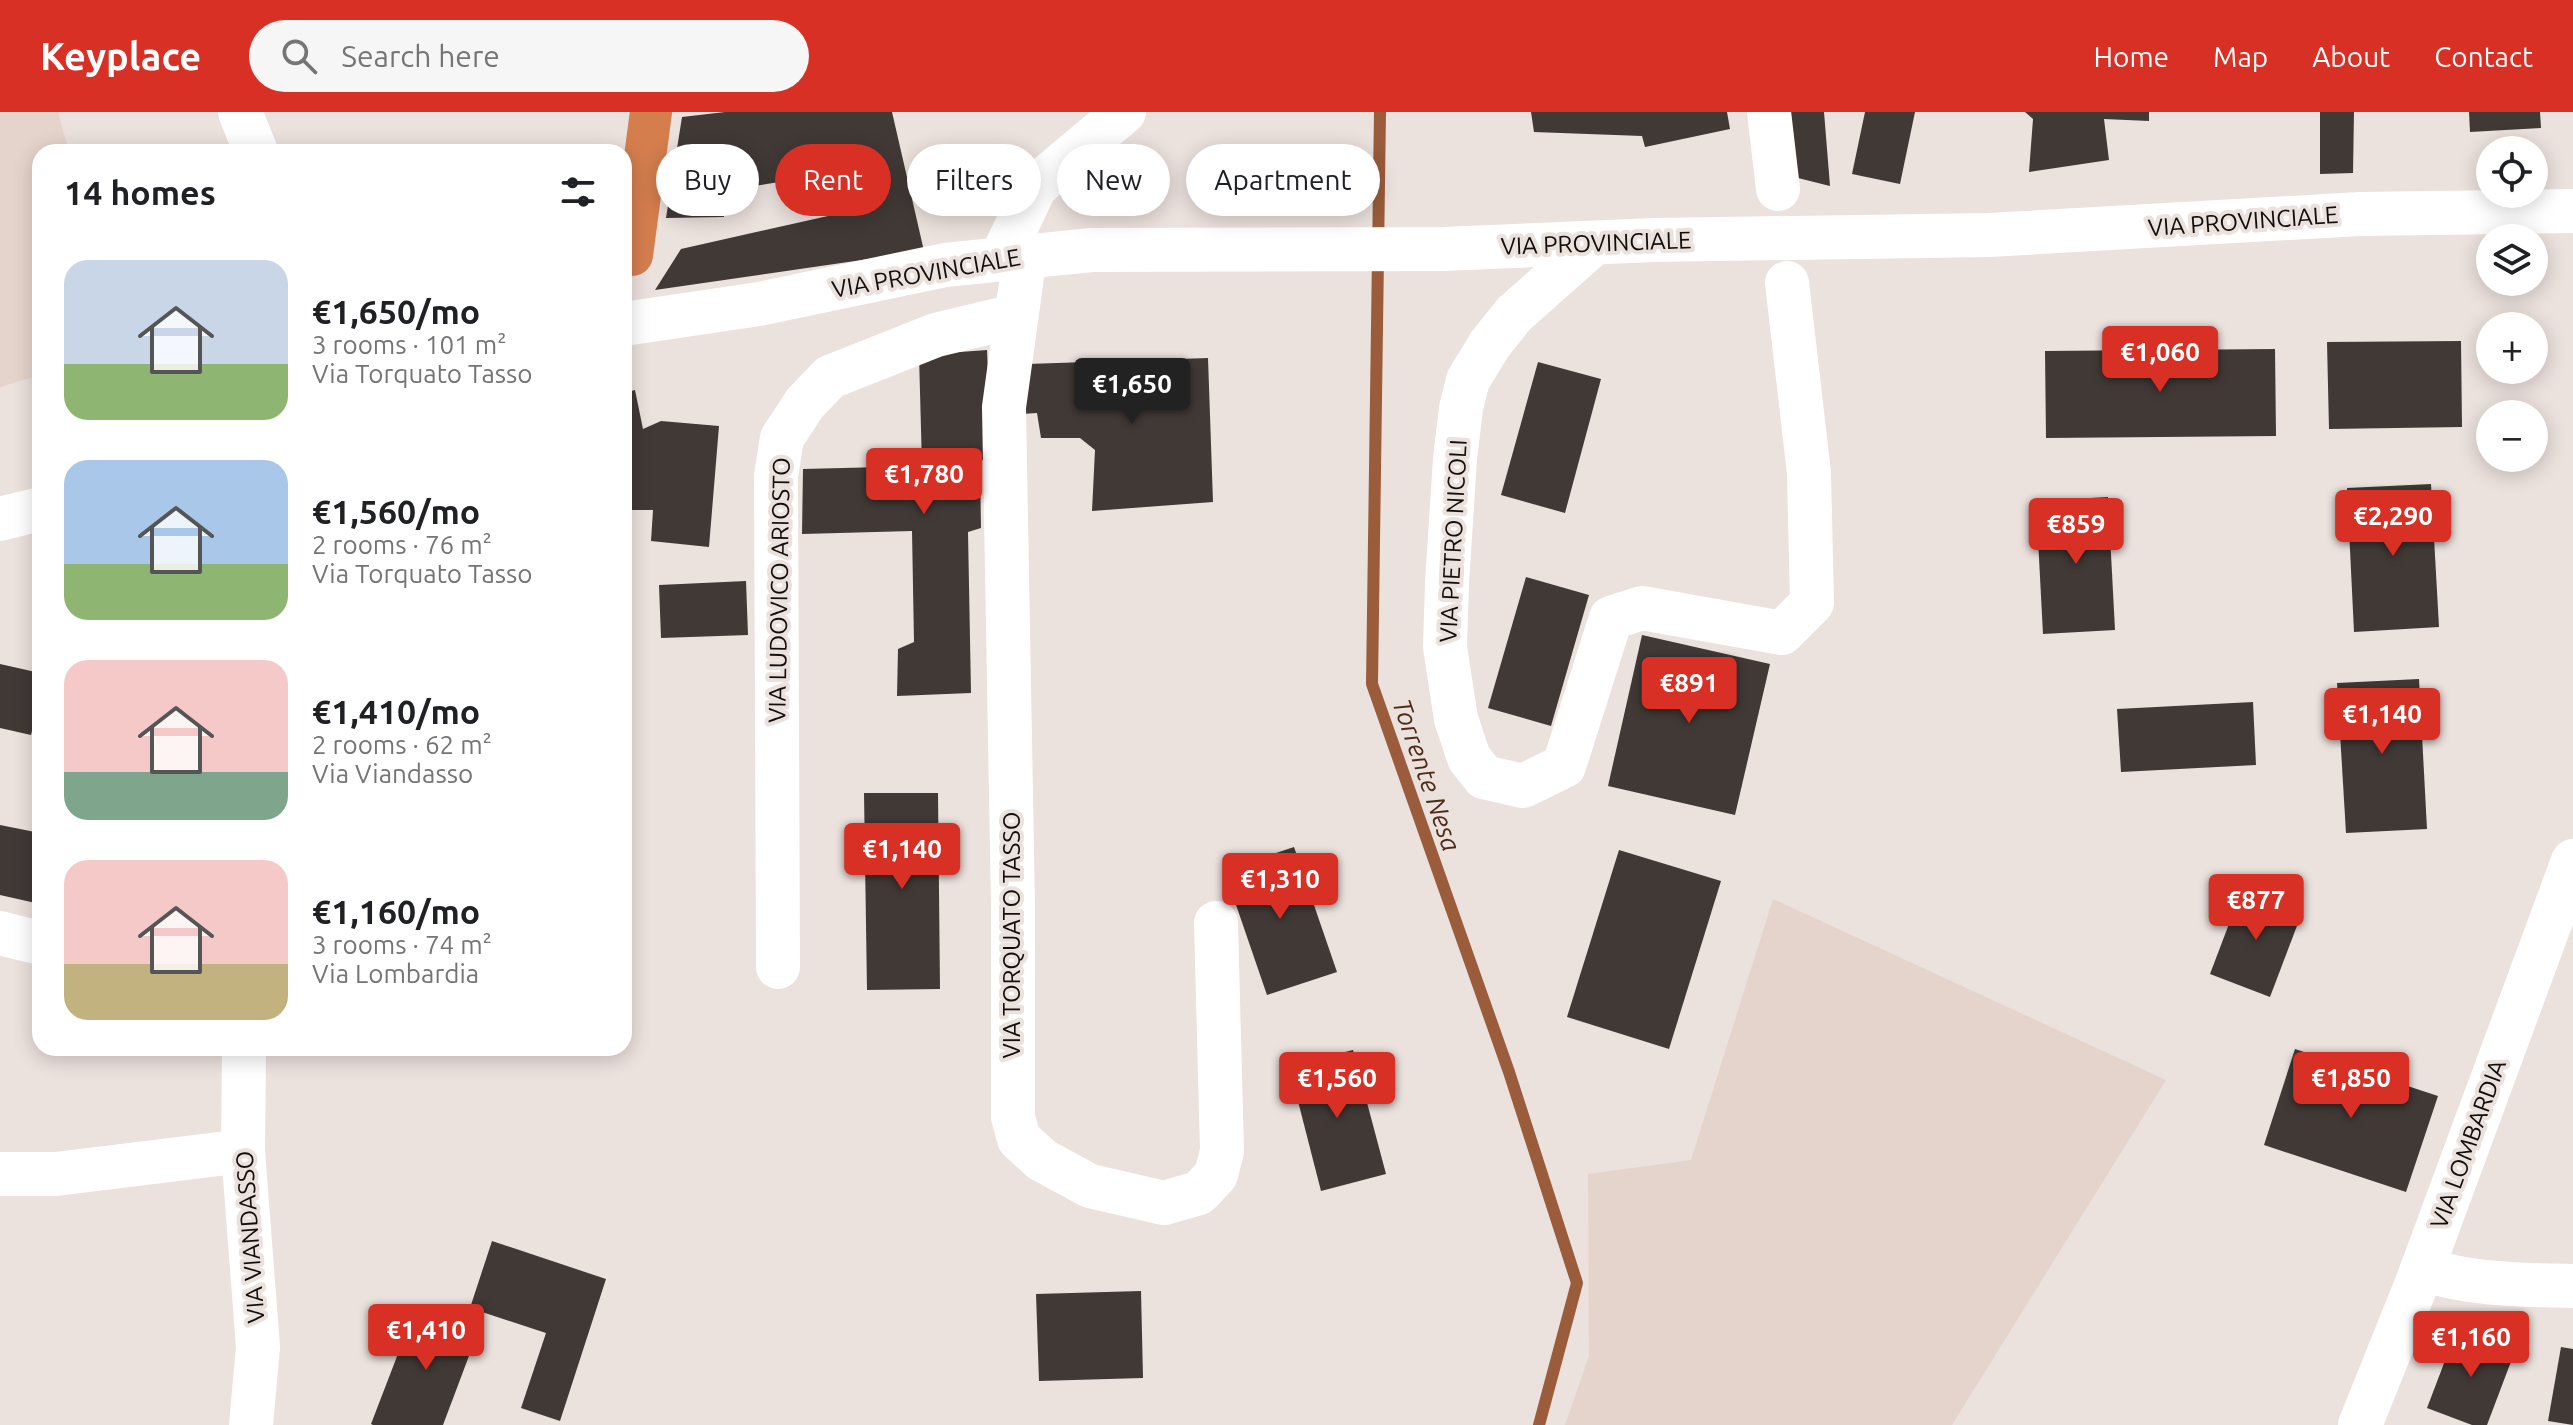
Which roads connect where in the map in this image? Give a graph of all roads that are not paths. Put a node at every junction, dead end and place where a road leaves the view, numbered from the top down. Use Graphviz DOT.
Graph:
graph roads {
  1 [pos="239,112"];
  2 [pos="1124,112"];
  3 [pos="1769,112"];
  4 [pos="241,144"];
  5 [pos="253,144"];
  6 [pos="1778,189"];
  7 [pos="2573,211"];
  8 [pos="1594,243"];
  9 [pos="1014,256"];
  10 [pos="1787,283"];
  11 [pos="1015,316"];
  12 [pos="632,323"];
  13 [pos="32,511"];
  14 [pos="0,519"];
  15 [pos="2573,861"];
  16 [pos="1216,923"];
  17 [pos="0,933"];
  18 [pos="32,941"];
  19 [pos="778,967"];
  20 [pos="244,1056"];
  21 [pos="243,1151"];
  22 [pos="0,1174"];
  23 [pos="2422,1269"];
  24 [pos="2573,1286"];
  25 [pos="251,1425"];
  26 [pos="2360,1425"];
  1 -- 4 [label="street"];
  1 -- 5 [label="street"];
  2 -- 9 [label="street, VIA TORQUATO TASSO"];
  3 -- 6 [label="street"];
  7 -- 8 [label="street, VIA PROVINCIALE"];
  8 -- 9 [label="street, VIA PROVINCIALE"];
  8 -- 10 [label="street, VIA PIETRO NICOLI"];
  9 -- 11 [label="street, VIA TORQUATO TASSO"];
  9 -- 12 [label="street, VIA PROVINCIALE"];
  11 -- 16 [label="street, VIA TORQUATO TASSO"];
  11 -- 19 [label="street, VIA LUDOVICO ARIOSTO"];
  13 -- 14 [label="street"];
  15 -- 23 [label="street, VIA LOMBARDIA"];
  17 -- 18 [label="street"];
  20 -- 21 [label="street, VIA VIANDASSO"];
  21 -- 22 [label="street"];
  21 -- 25 [label="street, VIA VIANDASSO"];
  23 -- 24 [label="street"];
  23 -- 26 [label="street, VIA LOMBARDIA"];
}
